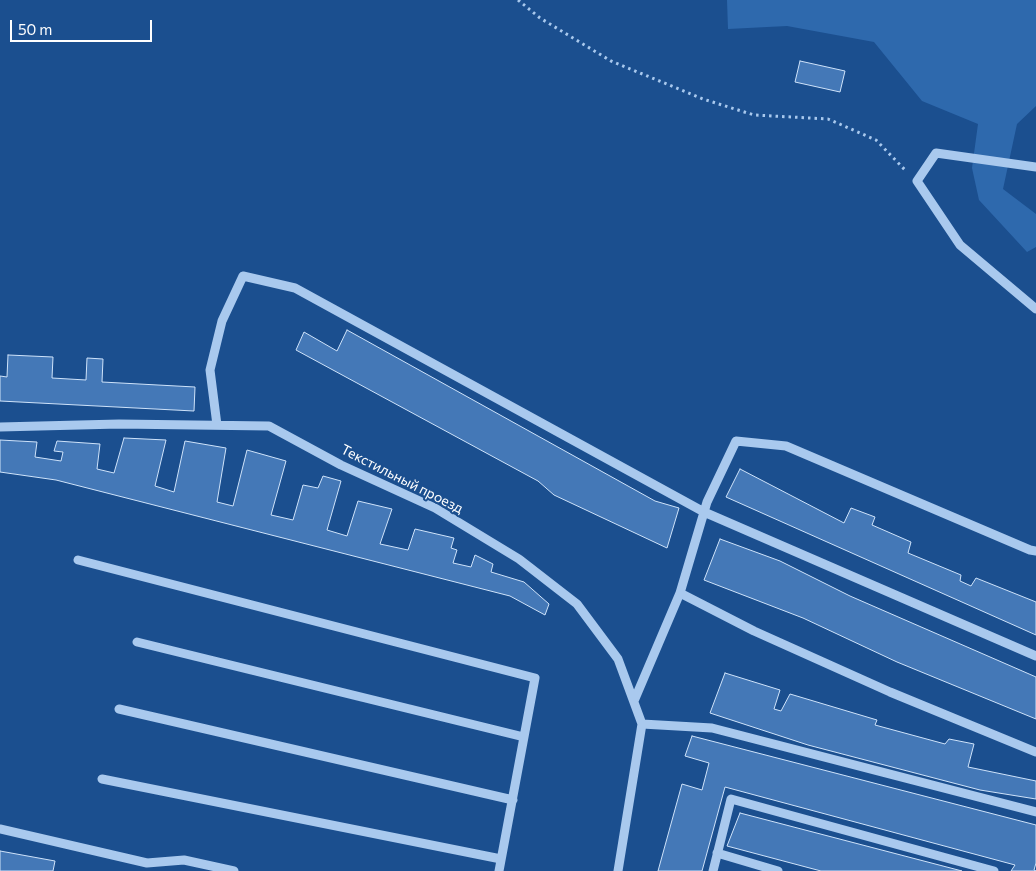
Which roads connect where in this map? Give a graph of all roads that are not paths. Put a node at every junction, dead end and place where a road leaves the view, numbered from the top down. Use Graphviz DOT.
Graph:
graph roads {
  1 [pos="1036,168"];
  2 [pos="1036,309"];
  3 [pos="217,425"];
  4 [pos="0,427"];
  5 [pos="704,512"];
  6 [pos="1036,551"];
  7 [pos="78,560"];
  8 [pos="680,593"];
  9 [pos="137,642"];
  10 [pos="1036,656"];
  11 [pos="634,701"];
  12 [pos="119,709"];
  13 [pos="642,724"];
  14 [pos="524,737"];
  15 [pos="1036,752"];
  16 [pos="102,779"];
  17 [pos="512,800"];
  18 [pos="1036,812"];
  19 [pos="0,829"];
  20 [pos="717,853"];
  21 [pos="501,859"];
  22 [pos="234,871"];
  23 [pos="499,871"];
  24 [pos="618,871"];
  25 [pos="712,871"];
  26 [pos="778,871"];
  27 [pos="994,871"];
  1 -- 2 [label="street"];
  3 -- 4 [label="street, Текстильный проезд"];
  3 -- 5 [label="street"];
  3 -- 11 [label="street, Текстильный проезд"];
  5 -- 6 [label="street"];
  5 -- 8 [label="street"];
  5 -- 10 [label="street"];
  7 -- 14 [label="street"];
  8 -- 11 [label="street"];
  8 -- 15 [label="street"];
  9 -- 14 [label="street"];
  11 -- 13 [label="street, Текстильный проезд"];
  12 -- 17 [label="street"];
  13 -- 18 [label="street"];
  13 -- 24 [label="street, Текстильный проезд"];
  14 -- 17 [label="street"];
  16 -- 21 [label="street"];
  17 -- 21 [label="street"];
  19 -- 22 [label="street"];
  20 -- 25 [label="street"];
  20 -- 26 [label="street"];
  20 -- 27 [label="street"];
  21 -- 23 [label="street"];
}
